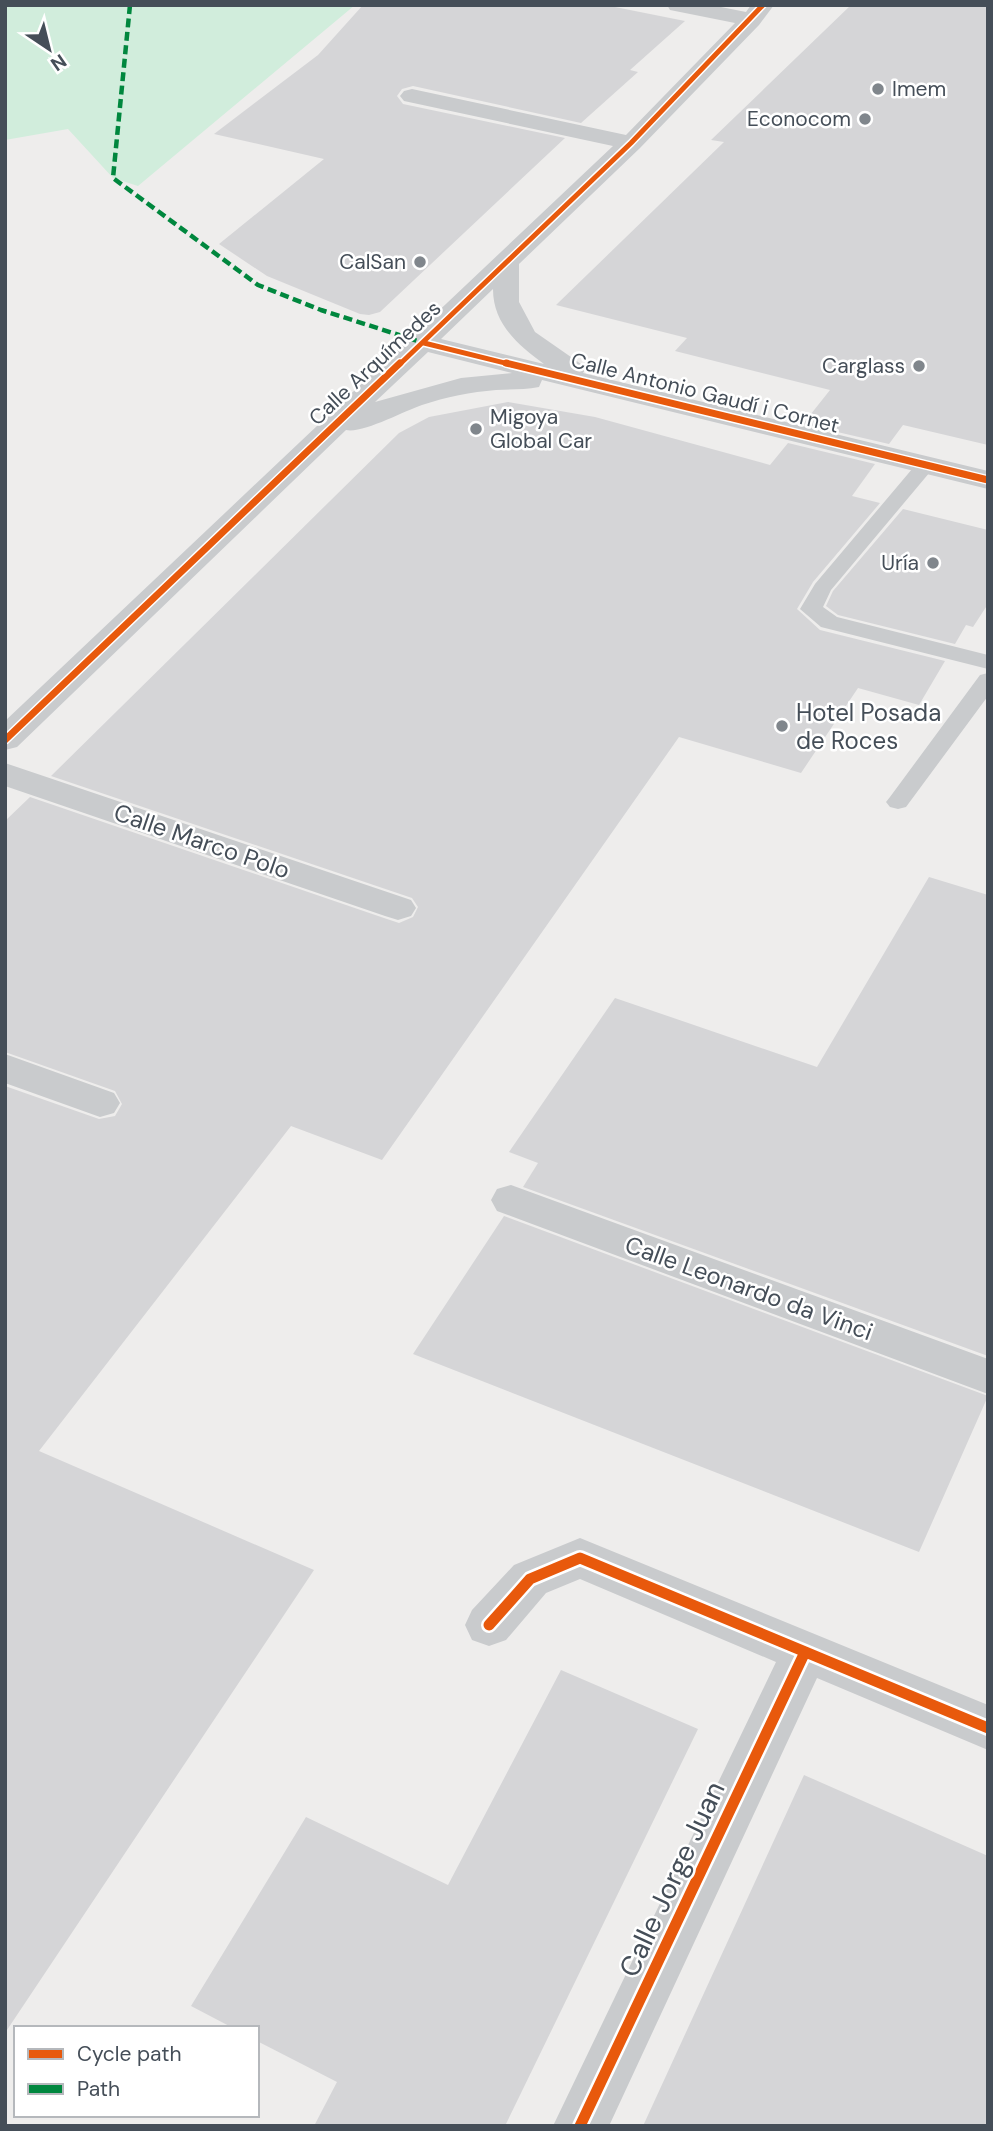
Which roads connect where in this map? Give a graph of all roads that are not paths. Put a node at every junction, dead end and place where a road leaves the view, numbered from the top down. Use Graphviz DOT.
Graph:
graph roads {
  1 [pos="678,5"];
  2 [pos="757,13"];
  3 [pos="412,96"];
  4 [pos="631,144"];
  5 [pos="506,262"];
  6 [pos="424,343"];
  7 [pos="601,386"];
  8 [pos="321,439"];
  9 [pos="925,466"];
  10 [pos="984,481"];
  11 [pos="988,662"];
  12 [pos="988,680"];
  13 [pos="5,740"];
  14 [pos="5,774"];
  15 [pos="898,802"];
  16 [pos="398,908"];
  17 [pos="5,1068"];
  18 [pos="100,1103"];
  19 [pos="511,1200"];
  20 [pos="988,1377"];
  21 [pos="489,1625"];
  22 [pos="806,1652"];
  23 [pos="988,1728"];
  24 [pos="580,2126"];
  1 -- 2 [label="street"];
  2 -- 4 [label="street, Calle Arquímedes"];
  3 -- 4 [label="street"];
  4 -- 5 [label="street, Calle Arquímedes"];
  5 -- 6 [label="street, Calle Arquímedes"];
  5 -- 7 [label="street, Calle Antonio Gaudí i Cornet"];
  6 -- 7 [label="street, Calle Antonio Gaudí i Cornet"];
  6 -- 8 [label="street, Calle Arquímedes"];
  7 -- 8 [label="street, Calle Antonio Gaudí i Cornet"];
  7 -- 9 [label="street, Calle Antonio Gaudí i Cornet"];
  8 -- 13 [label="street, Calle Arquímedes"];
  9 -- 10 [label="street, Calle Antonio Gaudí i Cornet"];
  9 -- 11 [label="lane"];
  12 -- 15 [label="lane"];
  14 -- 16 [label="street, Calle Marco Polo"];
  17 -- 18 [label="street"];
  19 -- 20 [label="street, Calle Leonardo da Vinci"];
  21 -- 22 [label="street"];
  22 -- 23 [label="street"];
  22 -- 24 [label="street, Calle Jorge Juan"];
}
